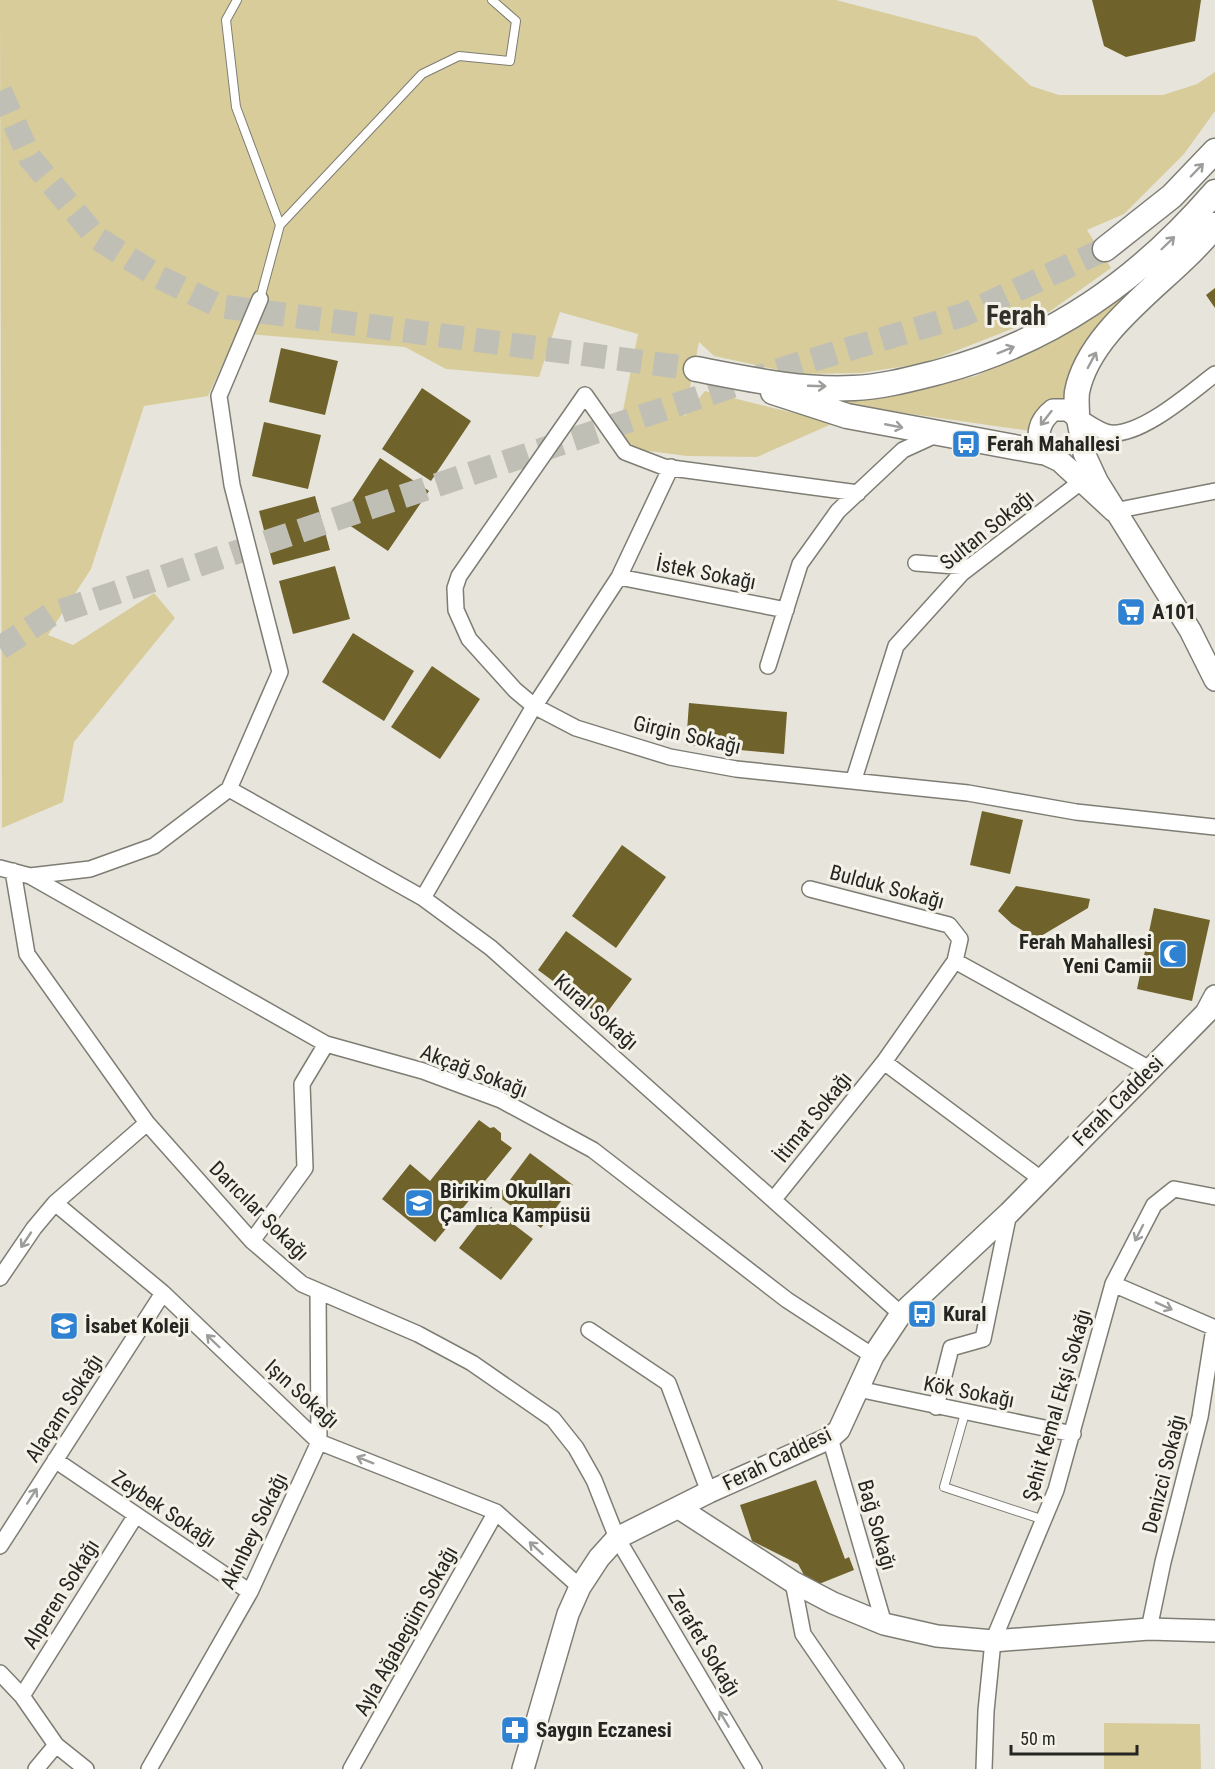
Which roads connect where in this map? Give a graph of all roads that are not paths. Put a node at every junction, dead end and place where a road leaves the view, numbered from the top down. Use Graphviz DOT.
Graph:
graph roads {
  1 [pos="237,0"];
  2 [pos="492,0"];
  3 [pos="1215,151"];
  4 [pos="1215,192"];
  5 [pos="280,225"];
  6 [pos="1215,225"];
  7 [pos="1105,249"];
  8 [pos="260,299"];
  9 [pos="1215,374"];
  10 [pos="1077,416"];
  11 [pos="938,434"];
  12 [pos="1041,452"];
  13 [pos="670,467"];
  14 [pos="1082,482"];
  15 [pos="1215,491"];
  16 [pos="858,493"];
  17 [pos="1114,511"];
  18 [pos="916,563"];
  19 [pos="968,567"];
  20 [pos="619,577"];
  21 [pos="786,610"];
  22 [pos="768,666"];
  23 [pos="1215,680"];
  24 [pos="534,706"];
  25 [pos="854,779"];
  26 [pos="229,789"];
  27 [pos="1215,827"];
  28 [pos="6,870"];
  29 [pos="30,876"];
  30 [pos="810,889"];
  31 [pos="423,898"];
  32 [pos="955,961"];
  33 [pos="1212,1008"];
  34 [pos="326,1044"];
  35 [pos="884,1062"];
  36 [pos="1150,1069"];
  37 [pos="147,1124"];
  38 [pos="1041,1179"];
  39 [pos="1215,1197"];
  40 [pos="774,1199"];
  41 [pos="55,1203"];
  42 [pos="1009,1213"];
  43 [pos="252,1241"];
  44 [pos="0,1278"];
  45 [pos="1113,1284"];
  46 [pos="318,1291"];
  47 [pos="163,1293"];
  48 [pos="901,1314"];
  49 [pos="1214,1328"];
  50 [pos="589,1330"];
  51 [pos="873,1356"];
  52 [pos="858,1389"];
  53 [pos="936,1407"];
  54 [pos="965,1413"];
  55 [pos="1208,1419"];
  56 [pos="1073,1434"];
  57 [pos="830,1438"];
  58 [pos="319,1443"];
  59 [pos="55,1460"];
  60 [pos="709,1492"];
  61 [pos="679,1509"];
  62 [pos="496,1512"];
  63 [pos="136,1515"];
  64 [pos="1045,1520"];
  65 [pos="617,1538"];
  66 [pos="0,1545"];
  67 [pos="793,1582"];
  68 [pos="580,1587"];
  69 [pos="250,1592"];
  70 [pos="884,1624"];
  71 [pos="1149,1629"];
  72 [pos="1215,1631"];
  73 [pos="993,1641"];
  74 [pos="0,1673"];
  75 [pos="22,1696"];
  76 [pos="56,1744"];
  77 [pos="36,1769"];
  78 [pos="86,1769"];
  79 [pos="149,1769"];
  80 [pos="351,1769"];
  81 [pos="523,1769"];
  82 [pos="754,1769"];
  83 [pos="896,1769"];
  84 [pos="984,1769"];
  1 -- 5 [label="lane"];
  2 -- 5 [label="lane"];
  7 -- 3 [label="main road, one-way"];
  4 -- 11 [label="main road"];
  5 -- 8 [label="lane"];
  10 -- 6 [label="main road, one-way"];
  8 -- 26 [label="street"];
  9 -- 10 [label="street"];
  10 -- 12 [label="street, one-way"];
  10 -- 17 [label="street"];
  11 -- 12 [label="main road"];
  11 -- 16 [label="street"];
  12 -- 14 [label="street"];
  13 -- 16 [label="street"];
  13 -- 20 [label="street"];
  13 -- 24 [label="street, Girgin Sokağı"];
  14 -- 17 [label="street"];
  14 -- 19 [label="street, Sultan Sokağı"];
  15 -- 17 [label="street"];
  16 -- 21 [label="street"];
  17 -- 23 [label="street"];
  18 -- 19 [label="street"];
  19 -- 25 [label="street, Sultan Sokağı"];
  20 -- 21 [label="street, İstek Sokağı"];
  20 -- 24 [label="street"];
  21 -- 22 [label="street"];
  24 -- 25 [label="street, Girgin Sokağı"];
  24 -- 31 [label="street"];
  25 -- 27 [label="street, Girgin Sokağı"];
  26 -- 29 [label="street"];
  26 -- 31 [label="street, Kural Sokağı"];
  28 -- 29 [label="street"];
  28 -- 37 [label="street, Darıcılar Sokağı"];
  29 -- 34 [label="street, Akçağ Sokağı"];
  30 -- 32 [label="street, Bulduk Sokağı"];
  31 -- 40 [label="street, Kural Sokağı"];
  32 -- 35 [label="street, İtimat Sokağı"];
  32 -- 36 [label="street"];
  33 -- 36 [label="street, Ferah Caddesi"];
  34 -- 43 [label="street"];
  34 -- 51 [label="street, Akçağ Sokağı"];
  35 -- 38 [label="street"];
  35 -- 40 [label="street, İtimat Sokağı"];
  36 -- 38 [label="street, Ferah Caddesi"];
  37 -- 41 [label="street"];
  37 -- 43 [label="street, Darıcılar Sokağı"];
  38 -- 42 [label="street, Ferah Caddesi"];
  39 -- 45 [label="street, Şehit Kemal Ekşi Sokağı, one-way"];
  40 -- 48 [label="street, Kural Sokağı"];
  41 -- 44 [label="street, one-way"];
  41 -- 47 [label="street, Işın Sokağı"];
  42 -- 48 [label="street, Ferah Caddesi"];
  42 -- 53 [label="street"];
  43 -- 46 [label="street, Darıcılar Sokağı"];
  45 -- 49 [label="street, one-way"];
  45 -- 56 [label="street, Şehit Kemal Ekşi Sokağı"];
  46 -- 58 [label="street, Akınbey Sokağı"];
  46 -- 65 [label="street, Darıcılar Sokağı"];
  58 -- 47 [label="street, Işın Sokağı, one-way"];
  47 -- 59 [label="street, Alaçam Sokağı"];
  48 -- 51 [label="street, Ferah Caddesi"];
  49 -- 55 [label="street, Denizci Sokağı"];
  50 -- 60 [label="street"];
  51 -- 52 [label="street, Ferah Caddesi"];
  52 -- 53 [label="street, Kök Sokağı"];
  52 -- 57 [label="street, Ferah Caddesi"];
  53 -- 54 [label="street, Kök Sokağı"];
  54 -- 56 [label="street, Kök Sokağı"];
  54 -- 64 [label="lane"];
  55 -- 71 [label="street, Denizci Sokağı"];
  56 -- 64 [label="street, Şehit Kemal Ekşi Sokağı"];
  57 -- 60 [label="street, Ferah Caddesi"];
  57 -- 70 [label="street, Bağ Sokağı"];
  62 -- 58 [label="street, Işın Sokağı, one-way"];
  58 -- 69 [label="street, Akınbey Sokağı"];
  59 -- 63 [label="street, Zeybek Sokağı"];
  66 -- 59 [label="street, Alaçam Sokağı, one-way"];
  60 -- 61 [label="street, Ferah Caddesi"];
  61 -- 65 [label="street, Ferah Caddesi"];
  61 -- 67 [label="street"];
  68 -- 62 [label="street, Işın Sokağı, one-way"];
  62 -- 80 [label="street, Ayla Ağabegüm Sokağı"];
  63 -- 69 [label="street, Zeybek Sokağı"];
  63 -- 75 [label="street, Alperen Sokağı"];
  64 -- 73 [label="street, Şehit Kemal Ekşi Sokağı"];
  65 -- 68 [label="street, Ferah Caddesi"];
  82 -- 65 [label="street, Zerafet Sokağı, one-way"];
  67 -- 70 [label="street"];
  67 -- 83 [label="street"];
  68 -- 81 [label="street, Ferah Caddesi"];
  69 -- 79 [label="street, Akınbey Sokağı"];
  70 -- 73 [label="street"];
  71 -- 72 [label="street"];
  71 -- 73 [label="street"];
  73 -- 84 [label="street, Şehit Kemal Ekşi Sokağı"];
  74 -- 75 [label="street"];
  75 -- 76 [label="street"];
  76 -- 77 [label="street"];
  76 -- 78 [label="street"];
}
